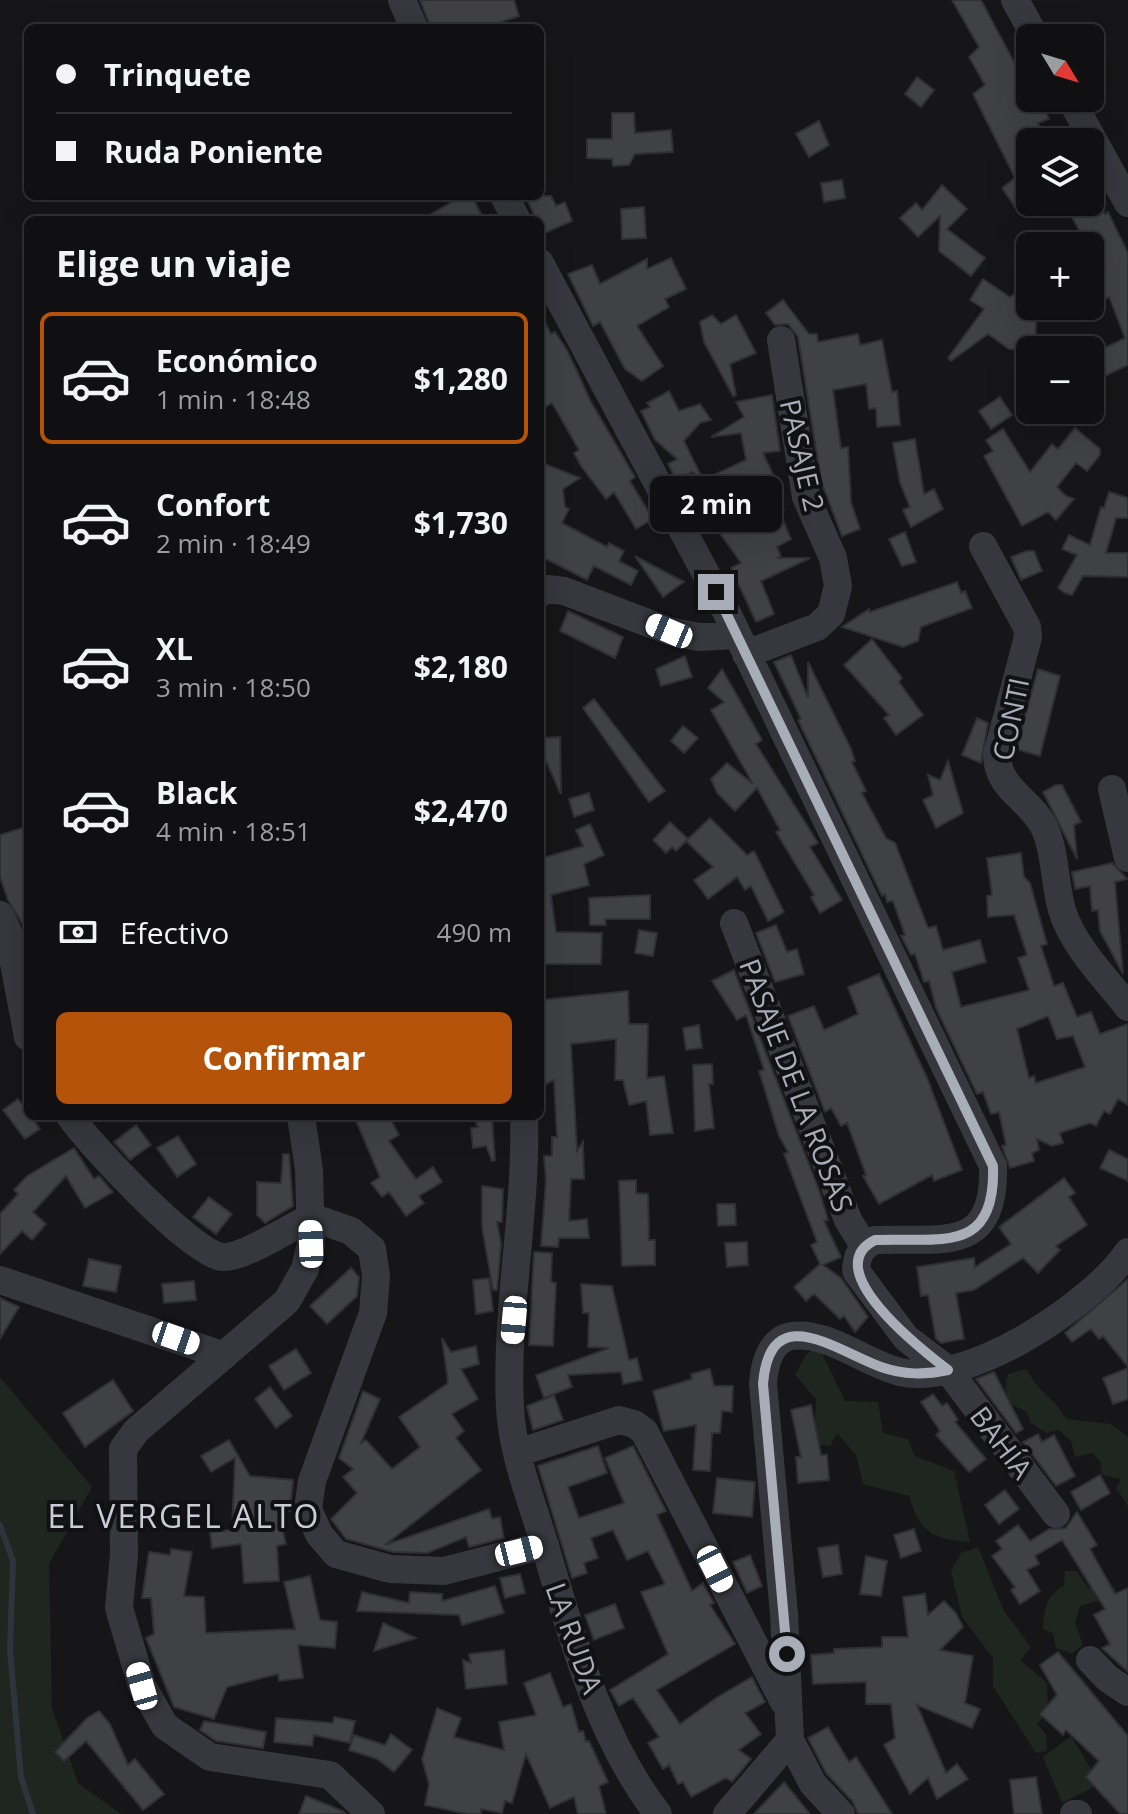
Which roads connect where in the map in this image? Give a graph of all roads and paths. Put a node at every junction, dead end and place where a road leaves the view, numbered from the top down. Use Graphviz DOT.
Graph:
graph roads {
  1 [pos="402,0"];
  2 [pos="1015,0"];
  3 [pos="412,24"];
  4 [pos="1028,24"];
  5 [pos="1078,112"];
  6 [pos="1128,203"];
  7 [pos="544,271"];
  8 [pos="781,340"];
  9 [pos="983,546"];
  10 [pos="544,591"];
  11 [pos="742,644"];
  12 [pos="1112,789"];
  13 [pos="1128,858"];
  14 [pos="734,923"];
  15 [pos="12,924"];
  16 [pos="1128,1007"];
  17 [pos="24,1009"];
  18 [pos="77,1120"];
  19 [pos="302,1120"];
  20 [pos="524,1120"];
  21 [pos="311,1217"];
  22 [pos="864,1246"];
  23 [pos="1128,1252"];
  24 [pos="0,1280"];
  25 [pos="222,1355"];
  26 [pos="948,1370"];
  27 [pos="517,1453"];
  28 [pos="1056,1514"];
  29 [pos="545,1545"];
  30 [pos="1090,1660"];
  31 [pos="1128,1692"];
  32 [pos="787,1706"];
  33 [pos="790,1740"];
  34 [pos="371,1814"];
  35 [pos="658,1814"];
  36 [pos="727,1814"];
  37 [pos="841,1814"];
  1 -- 3 [label="street"];
  2 -- 4 [label="street"];
  5 -- 6 [label="street"];
  7 -- 11 [label="street"];
  8 -- 11 [label="street, PASAJE 2"];
  9 -- 16 [label="street, CONTI"];
  10 -- 11 [label="street"];
  11 -- 22 [label="street"];
  12 -- 13 [label="street"];
  14 -- 22 [label="street, PASAJE DE LA ROSAS"];
  15 -- 17 [label="street"];
  18 -- 21 [label="street"];
  19 -- 21 [label="street"];
  20 -- 27 [label="street, LA RUDA"];
  21 -- 25 [label="street"];
  21 -- 29 [label="street"];
  22 -- 26 [label="street, BAHÍA"];
  23 -- 26 [label="street"];
  24 -- 25 [label="street"];
  25 -- 34 [label="street"];
  26 -- 28 [label="street, BAHÍA"];
  26 -- 32 [label="street"];
  27 -- 29 [label="street, LA RUDA"];
  27 -- 32 [label="street"];
  29 -- 35 [label="street, LA RUDA"];
  30 -- 31 [label="street"];
  32 -- 33 [label="street"];
  33 -- 36 [label="street"];
  33 -- 37 [label="street"];
}
